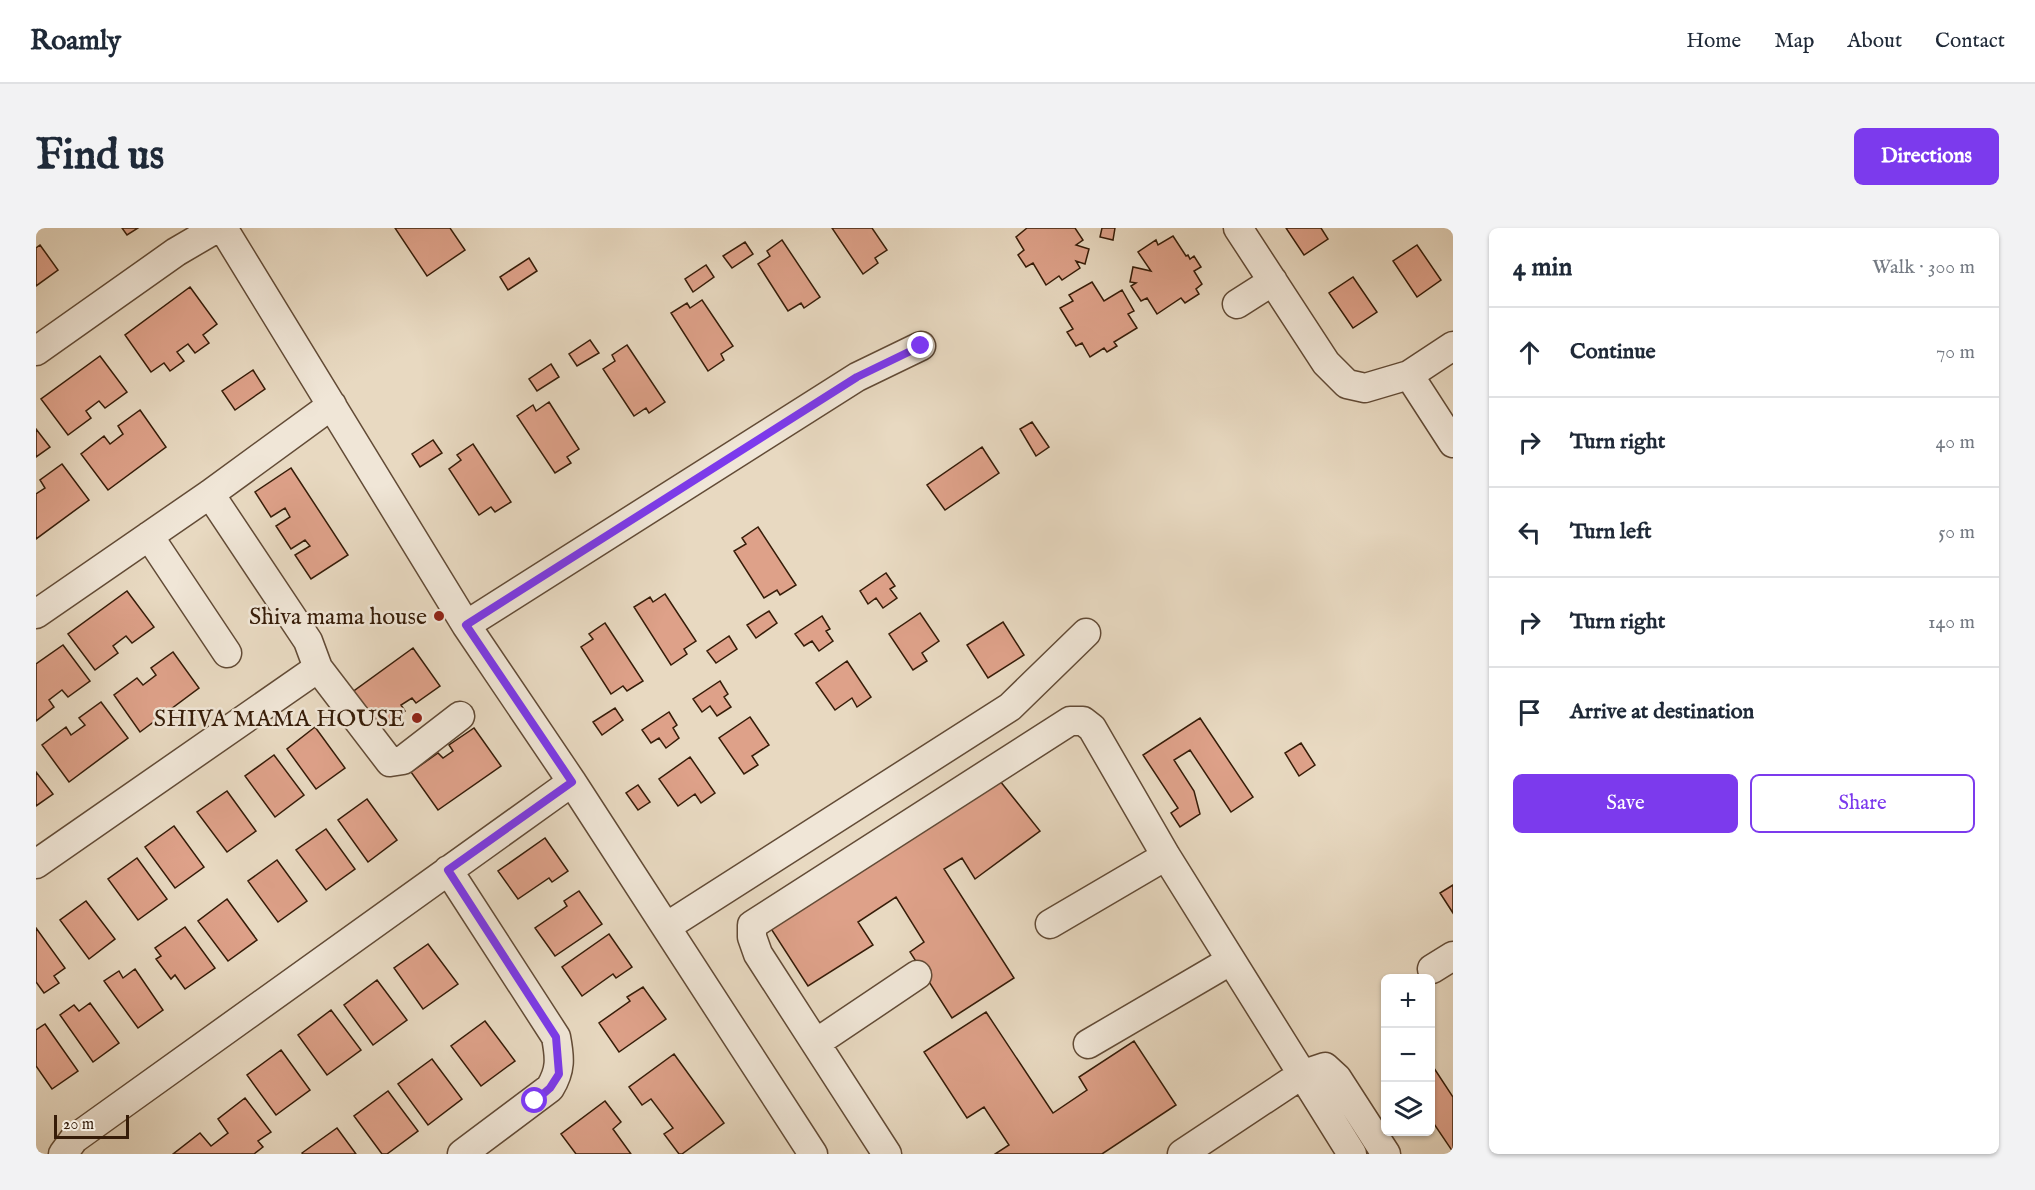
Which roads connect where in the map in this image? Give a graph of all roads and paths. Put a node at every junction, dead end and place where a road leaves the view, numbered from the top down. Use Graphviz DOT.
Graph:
graph roads {
  1 [pos="217,228"];
  2 [pos="223,228"];
  3 [pos="1238,228"];
  4 [pos="1273,281"];
  5 [pos="1237,304"];
  6 [pos="921,346"];
  7 [pos="1453,346"];
  8 [pos="36,351"];
  9 [pos="1409,375"];
  10 [pos="332,405"];
  11 [pos="1453,443"];
  12 [pos="210,494"];
  13 [pos="149,536"];
  14 [pos="36,614"];
  15 [pos="466,625"];
  16 [pos="1086,633"];
  17 [pos="227,653"];
  18 [pos="318,668"];
  19 [pos="460,716"];
  20 [pos="572,782"];
  21 [pos="1166,856"];
  22 [pos="36,864"];
  23 [pos="448,870"];
  24 [pos="1050,924"];
  25 [pos="666,927"];
  26 [pos="1230,961"];
  27 [pos="917,975"];
  28 [pos="816,1043"];
  29 [pos="1088,1044"];
  30 [pos="1301,1075"];
  31 [pos="63,1154"];
  32 [pos="462,1154"];
  33 [pos="813,1154"];
  34 [pos="887,1154"];
  35 [pos="1182,1154"];
  36 [pos="1352,1154"];
  37 [pos="1386,1154"];
  1 -- 8 [label="street"];
  2 -- 10 [label="street"];
  3 -- 4 [label="street"];
  4 -- 5 [label="street"];
  4 -- 9 [label="street"];
  6 -- 15 [label="street"];
  7 -- 9 [label="street"];
  9 -- 11 [label="street"];
  10 -- 12 [label="street"];
  10 -- 15 [label="street"];
  12 -- 13 [label="street"];
  12 -- 18 [label="street"];
  13 -- 14 [label="street"];
  13 -- 17 [label="street"];
  15 -- 20 [label="street"];
  16 -- 25 [label="street"];
  18 -- 19 [label="street"];
  18 -- 22 [label="street"];
  20 -- 23 [label="street"];
  20 -- 25 [label="street"];
  21 -- 24 [label="street"];
  21 -- 26 [label="street"];
  21 -- 28 [label="street"];
  23 -- 31 [label="street"];
  23 -- 32 [label="street"];
  25 -- 33 [label="street"];
  26 -- 29 [label="street"];
  26 -- 30 [label="street"];
  27 -- 28 [label="street"];
  28 -- 34 [label="street"];
  30 -- 35 [label="street"];
  30 -- 36 [label="street"];
  30 -- 37 [label="street"];
}
